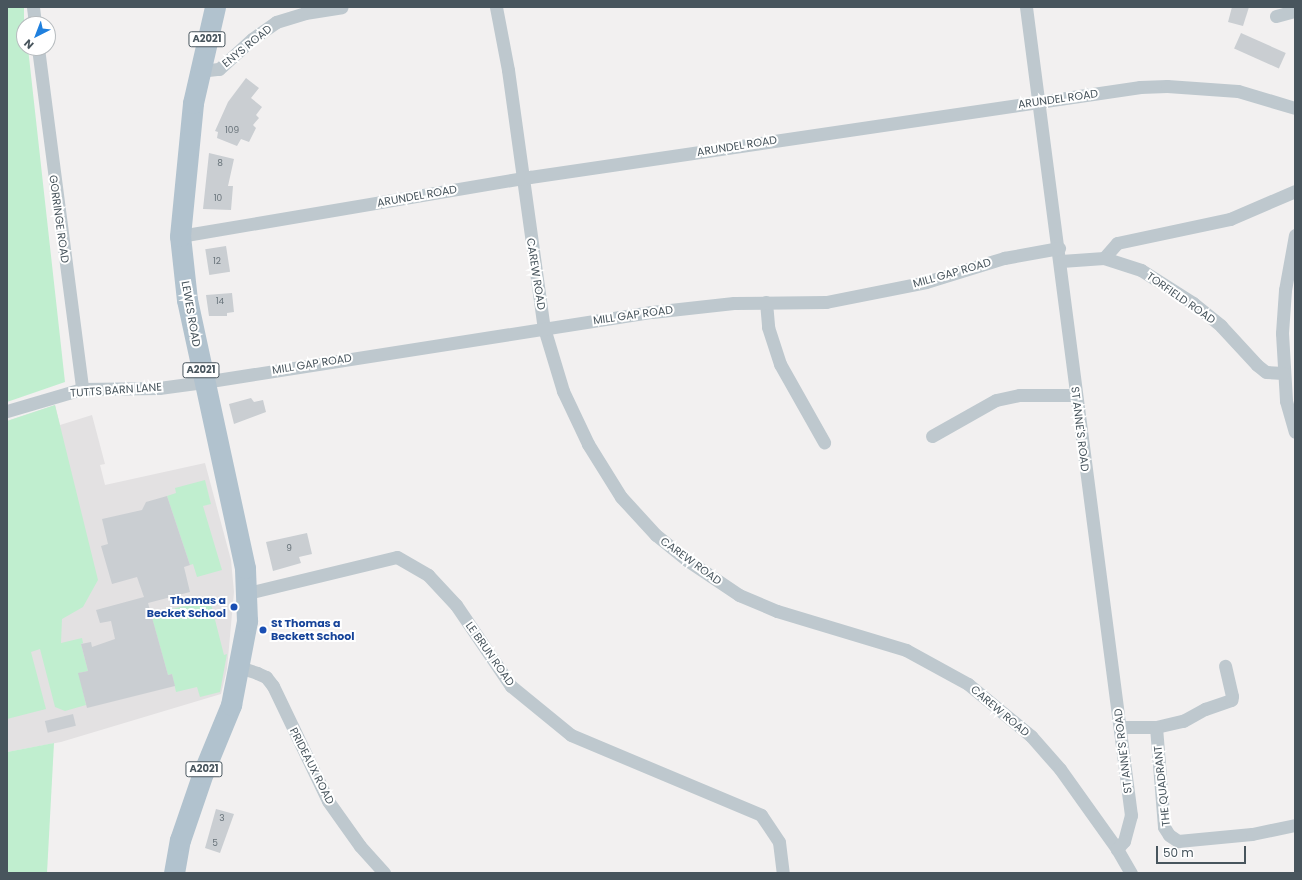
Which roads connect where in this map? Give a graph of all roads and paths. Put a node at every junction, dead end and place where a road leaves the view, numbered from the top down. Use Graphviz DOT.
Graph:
graph roads {
  1 [pos="215,7"];
  2 [pos="342,7"];
  3 [pos="496,7"];
  4 [pos="1026,7"];
  5 [pos="1295,11"];
  6 [pos="1276,16"];
  7 [pos="39,56"];
  8 [pos="199,71"];
  9 [pos="1039,102"];
  10 [pos="1295,108"];
  11 [pos="522,179"];
  12 [pos="1295,190"];
  13 [pos="1295,235"];
  14 [pos="180,236"];
  15 [pos="1060,254"];
  16 [pos="1104,258"];
  17 [pos="766,302"];
  18 [pos="544,328"];
  19 [pos="1283,374"];
  20 [pos="204,382"];
  21 [pos="82,389"];
  22 [pos="1076,395"];
  23 [pos="7,411"];
  24 [pos="1295,432"];
  25 [pos="932,436"];
  26 [pos="824,442"];
  27 [pos="248,593"];
  28 [pos="1225,666"];
  29 [pos="239,667"];
  30 [pos="1121,727"];
  31 [pos="1156,727"];
  32 [pos="1295,825"];
  33 [pos="1117,849"];
  34 [pos="174,873"];
  35 [pos="384,873"];
  36 [pos="783,873"];
  37 [pos="1131,873"];
  1 -- 8 [label="main road, LEWES ROAD / A2021"];
  2 -- 8 [label="street, ENYS ROAD"];
  3 -- 11 [label="street, CAREW ROAD"];
  4 -- 9 [label="street, ST ANNE'S ROAD"];
  5 -- 6 [label="street"];
  7 -- 21 [label="street, GORRINGE ROAD"];
  8 -- 14 [label="main road, LEWES ROAD / A2021"];
  9 -- 10 [label="street, ARUNDEL ROAD"];
  9 -- 11 [label="street, ARUNDEL ROAD"];
  9 -- 15 [label="street, ST ANNE'S ROAD"];
  11 -- 14 [label="street, ARUNDEL ROAD"];
  11 -- 18 [label="street, CAREW ROAD"];
  12 -- 16 [label="street"];
  13 -- 19 [label="street"];
  14 -- 20 [label="main road, LEWES ROAD / A2021"];
  15 -- 16 [label="street, TORFIELD ROAD"];
  15 -- 17 [label="street, MILL GAP ROAD"];
  15 -- 22 [label="street, ST ANNE'S ROAD"];
  16 -- 19 [label="street, TORFIELD ROAD"];
  17 -- 18 [label="street, MILL GAP ROAD"];
  17 -- 26 [label="street"];
  18 -- 20 [label="street, MILL GAP ROAD"];
  18 -- 33 [label="street, CAREW ROAD"];
  19 -- 24 [label="street"];
  20 -- 21 [label="street, TUTTS BARN LANE"];
  20 -- 27 [label="main road, LEWES ROAD / A2021"];
  21 -- 23 [label="street, TUTTS BARN LANE"];
  22 -- 25 [label="street"];
  22 -- 30 [label="street, ST ANNE'S ROAD"];
  27 -- 29 [label="main road, LEWES ROAD / A2021"];
  27 -- 36 [label="street, LE BRUN ROAD"];
  28 -- 31 [label="street"];
  29 -- 34 [label="main road, A2021"];
  29 -- 35 [label="street, PRIDEAUX ROAD"];
  30 -- 31 [label="street"];
  30 -- 33 [label="street, ST ANNE'S ROAD"];
  31 -- 32 [label="street, THE QUADRANT"];
  33 -- 37 [label="street, CAREW ROAD"];
}
